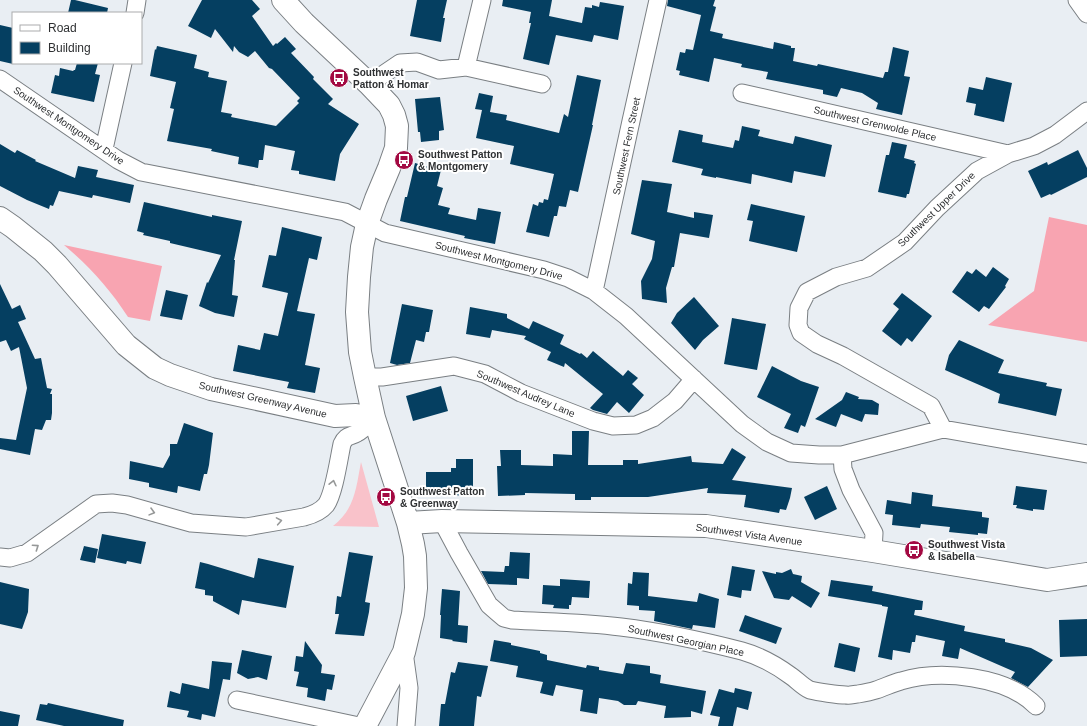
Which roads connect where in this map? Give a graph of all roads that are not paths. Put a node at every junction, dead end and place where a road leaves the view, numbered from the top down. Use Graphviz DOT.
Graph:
graph roads {
  1 [pos="137,0"];
  2 [pos="283,0"];
  3 [pos="482,0"];
  4 [pos="658,0"];
  5 [pos="1077,0"];
  6 [pos="135,12"];
  7 [pos="1087,14"];
  8 [pos="123,64"];
  9 [pos="466,67"];
  10 [pos="0,79"];
  11 [pos="369,84"];
  12 [pos="542,84"];
  13 [pos="742,93"];
  14 [pos="1087,111"];
  15 [pos="104,149"];
  16 [pos="1008,154"];
  17 [pos="0,218"];
  18 [pos="367,224"];
  19 [pos="594,291"];
  20 [pos="365,377"];
  21 [pos="694,379"];
  22 [pos="374,418"];
  23 [pos="943,429"];
  24 [pos="1087,454"];
  25 [pos="842,455"];
  26 [pos="442,521"];
  27 [pos="408,522"];
  28 [pos="873,551"];
  29 [pos="0,557"];
  30 [pos="1087,574"];
  31 [pos="404,652"];
  32 [pos="237,700"];
  33 [pos="1036,706"];
  34 [pos="359,726"];
  35 [pos="365,726"];
  36 [pos="406,726"];
  1 -- 6 [label="street"];
  2 -- 11 [label="main road"];
  3 -- 9 [label="street"];
  4 -- 19 [label="street, Southwest Fern Street"];
  5 -- 7 [label="street"];
  8 -- 15 [label="street"];
  9 -- 11 [label="street"];
  9 -- 12 [label="street"];
  10 -- 15 [label="street, Southwest Montgomery Drive"];
  11 -- 18 [label="main road"];
  13 -- 16 [label="street, Southwest Grenwolde Place"];
  14 -- 16 [label="street, Southwest Upper Drive"];
  15 -- 18 [label="street, Southwest Montgomery Drive"];
  16 -- 23 [label="street, Southwest Upper Drive"];
  17 -- 22 [label="main road, Southwest Greenway Avenue"];
  18 -- 19 [label="street, Southwest Montgomery Drive"];
  18 -- 20 [label="main road"];
  19 -- 21 [label="street, Southwest Montgomery Drive"];
  20 -- 21 [label="street, Southwest Audrey Lane"];
  20 -- 22 [label="main road"];
  21 -- 25 [label="street, Southwest Montgomery Drive"];
  22 -- 27 [label="main road"];
  29 -- 22 [label="street, one-way"];
  23 -- 24 [label="street, Southwest Montgomery Drive"];
  23 -- 25 [label="street, Southwest Montgomery Drive"];
  25 -- 28 [label="street"];
  26 -- 27 [label="main road, Southwest Vista Avenue"];
  26 -- 28 [label="main road, Southwest Vista Avenue"];
  26 -- 33 [label="street, Southwest Georgian Place"];
  27 -- 31 [label="main road"];
  28 -- 30 [label="main road, Southwest Vista Avenue"];
  31 -- 35 [label="main road"];
  31 -- 36 [label="street"];
  32 -- 34 [label="street"];
}
